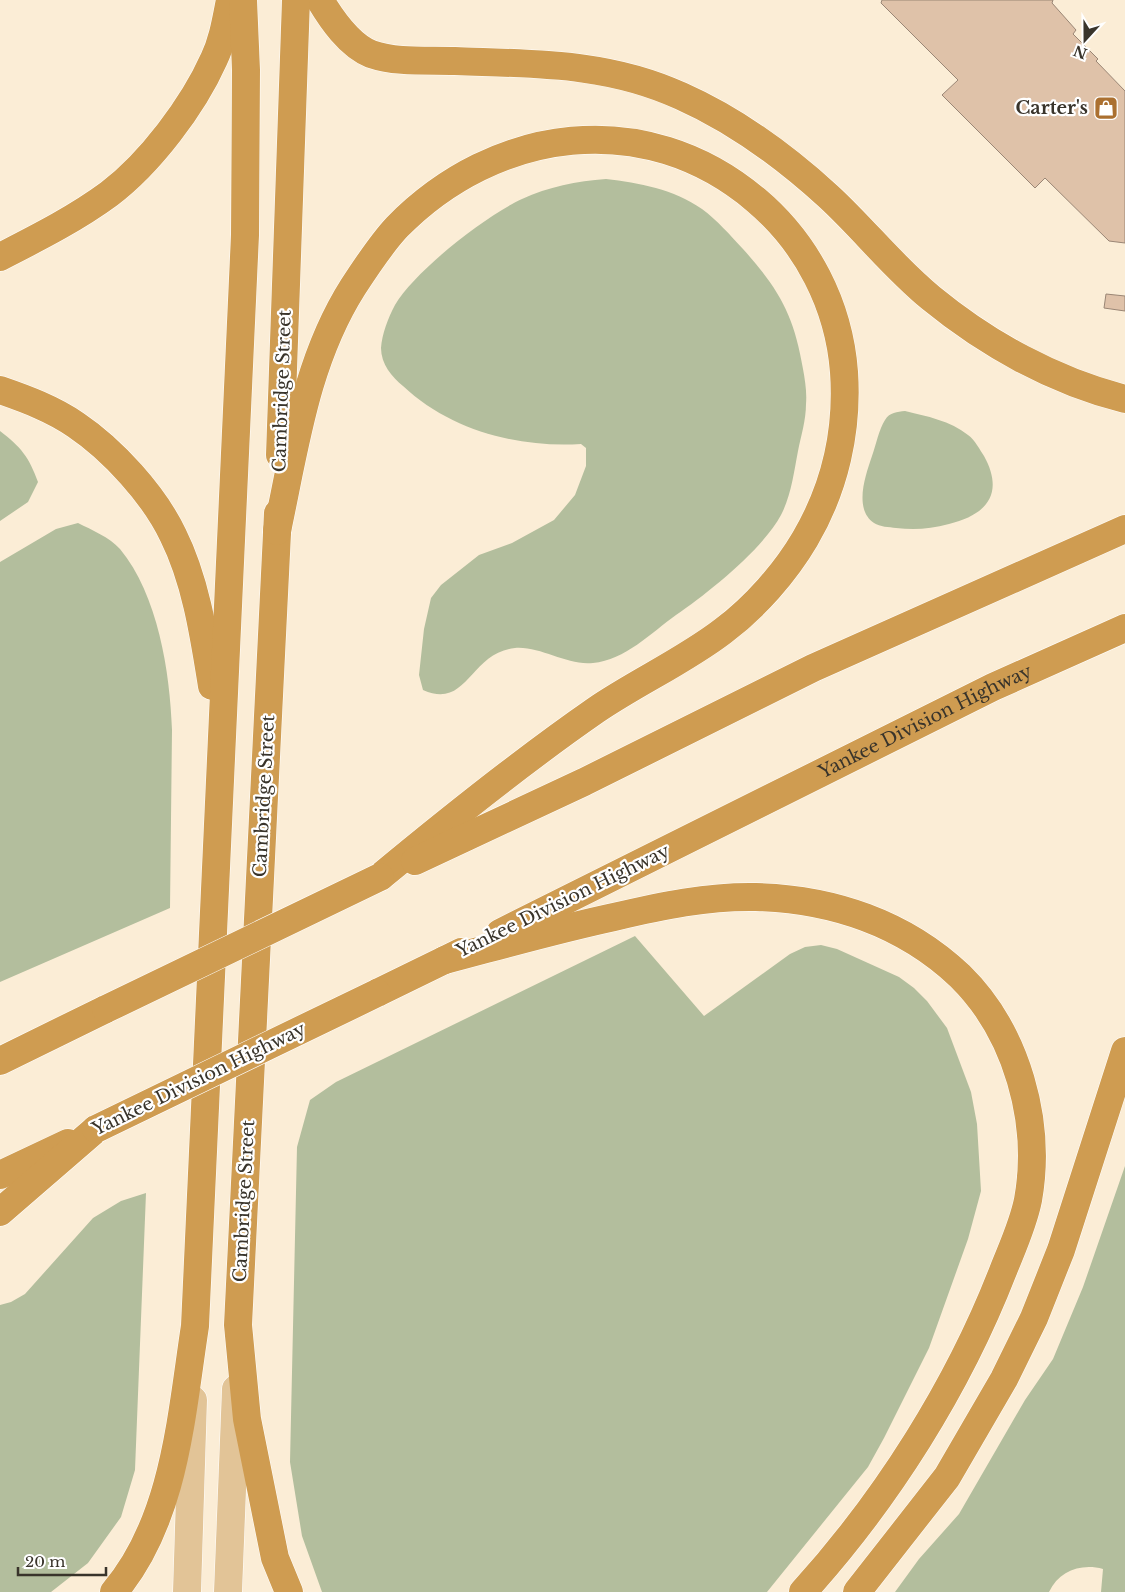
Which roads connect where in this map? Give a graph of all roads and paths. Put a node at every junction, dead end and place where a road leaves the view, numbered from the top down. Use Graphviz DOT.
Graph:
graph roads {
  1 [pos="230,0"];
  2 [pos="243,0"];
  3 [pos="296,0"];
  4 [pos="320,0"];
  5 [pos="0,257"];
  6 [pos="0,390"];
  7 [pos="1125,399"];
  8 [pos="1125,529"];
  9 [pos="277,530"];
  10 [pos="1125,628"];
  11 [pos="220,754"];
  12 [pos="380,877"];
  13 [pos="445,960"];
  14 [pos="1125,1051"];
  15 [pos="0,1061"];
  16 [pos="96,1129"];
  17 [pos="0,1175"];
  18 [pos="0,1212"];
  19 [pos="195,1326"];
  20 [pos="238,1326"];
  21 [pos="114,1592"];
  22 [pos="188,1592"];
  23 [pos="228,1592"];
  24 [pos="289,1592"];
  25 [pos="804,1592"];
  26 [pos="857,1592"];
  1 -- 5 [label="highway"];
  2 -- 11 [label="highway"];
  3 -- 9 [label="highway, Cambridge Street"];
  4 -- 7 [label="highway"];
  6 -- 11 [label="highway"];
  8 -- 12 [label="highway"];
  9 -- 12 [label="highway"];
  9 -- 20 [label="highway, Cambridge Street"];
  10 -- 13 [label="highway, Yankee Division Highway"];
  11 -- 19 [label="highway"];
  12 -- 15 [label="highway, bridge"];
  13 -- 16 [label="highway, Yankee Division Highway, bridge"];
  13 -- 25 [label="highway"];
  14 -- 26 [label="highway"];
  16 -- 17 [label="highway, Yankee Division Highway"];
  16 -- 18 [label="highway"];
  19 -- 21 [label="highway"];
  19 -- 22 [label="main road"];
  20 -- 23 [label="main road, Cambridge Street"];
  20 -- 24 [label="highway"];
}
